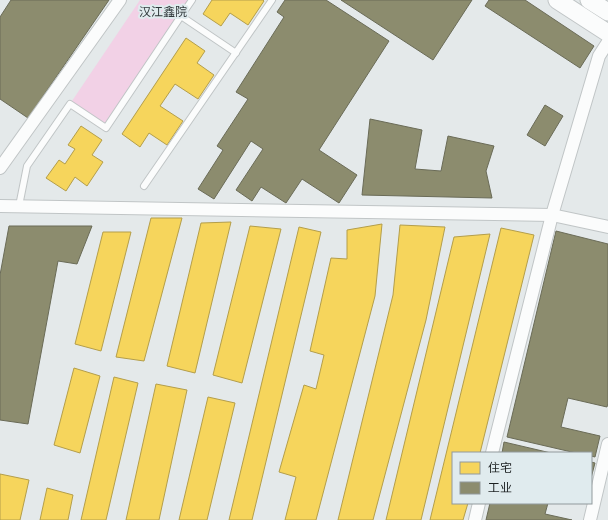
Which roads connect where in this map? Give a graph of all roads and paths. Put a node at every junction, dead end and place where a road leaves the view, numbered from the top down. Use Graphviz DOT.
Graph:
graph roads {
  1 [pos="120,0"];
  2 [pos="192,0"];
  3 [pos="272,0"];
  4 [pos="557,0"];
  5 [pos="589,0"];
  6 [pos="608,12"];
  7 [pos="181,16"];
  8 [pos="608,33"];
  9 [pos="608,42"];
  10 [pos="236,53"];
  11 [pos="0,168"];
  12 [pos="144,186"];
  13 [pos="0,206"];
  14 [pos="19,206"];
  15 [pos="552,216"];
  16 [pos="608,227"];
  17 [pos="608,444"];
  18 [pos="492,452"];
  19 [pos="479,504"];
  20 [pos="475,520"];
  21 [pos="590,520"];
  1 -- 11 [label="street"];
  2 -- 7 [label="lane"];
  3 -- 10 [label="lane"];
  4 -- 8 [label="street"];
  5 -- 6 [label="street"];
  7 -- 10 [label="lane"];
  7 -- 14 [label="lane"];
  9 -- 15 [label="street"];
  10 -- 12 [label="lane"];
  13 -- 14 [label="street"];
  14 -- 15 [label="street"];
  15 -- 16 [label="street"];
  15 -- 18 [label="street"];
  17 -- 21 [label="street"];
  19 -- 20 [label="street"];
}
